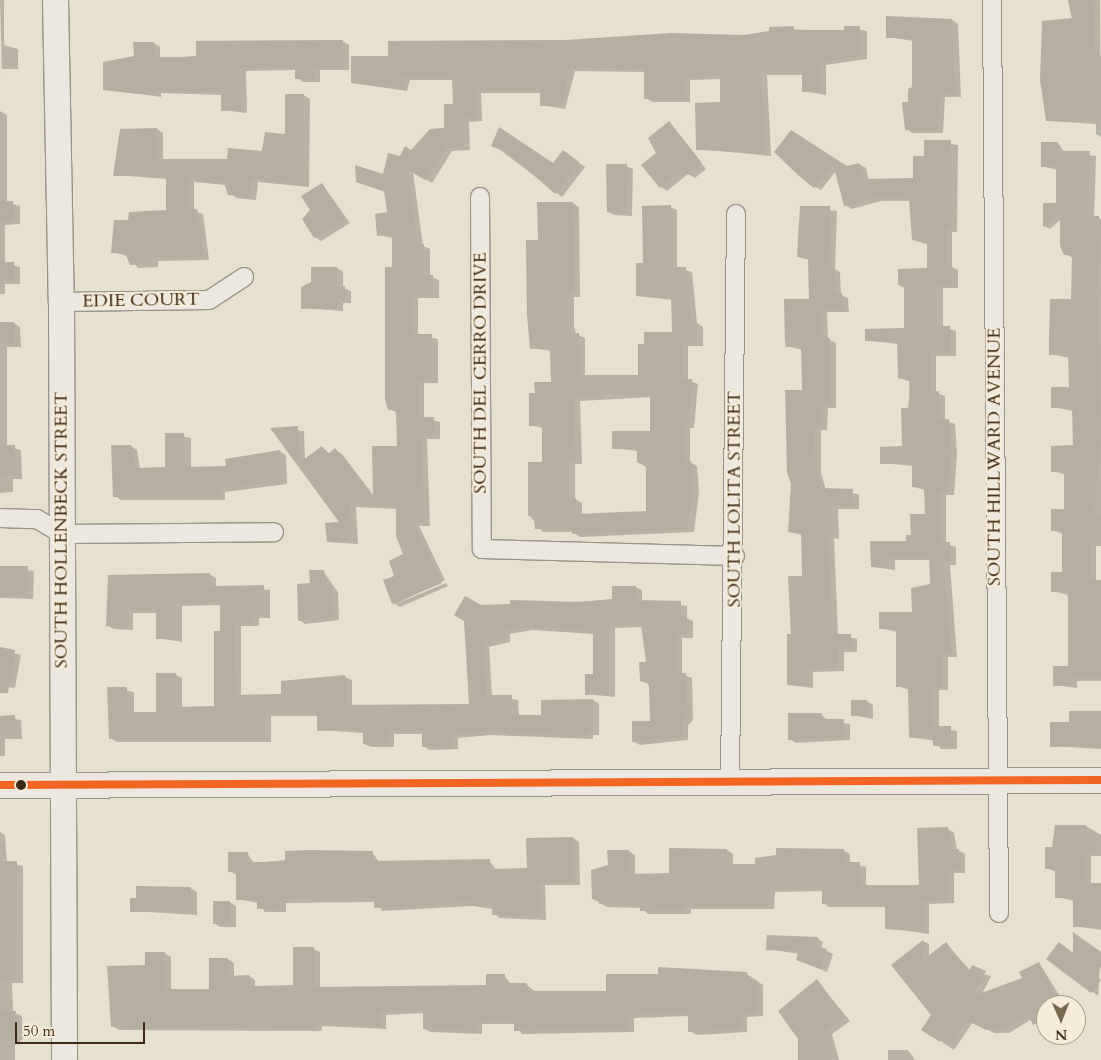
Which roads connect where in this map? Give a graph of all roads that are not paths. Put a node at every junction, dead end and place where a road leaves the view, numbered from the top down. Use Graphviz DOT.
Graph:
graph roads {
  1 [pos="55,0"];
  2 [pos="992,0"];
  3 [pos="480,197"];
  4 [pos="736,214"];
  5 [pos="244,277"];
  6 [pos="61,302"];
  7 [pos="0,518"];
  8 [pos="274,532"];
  9 [pos="62,534"];
  10 [pos="735,556"];
  11 [pos="1101,780"];
  12 [pos="998,782"];
  13 [pos="64,784"];
  14 [pos="0,785"];
  15 [pos="730,785"];
  16 [pos="999,913"];
  17 [pos="64,1060"];
  1 -- 6 [label="main road, SOUTH HOLLENBECK STREET"];
  2 -- 12 [label="street, SOUTH HILLWARD AVENUE"];
  3 -- 10 [label="street, SOUTH DEL CERRO DRIVE"];
  4 -- 10 [label="street, SOUTH LOLITA STREET"];
  5 -- 6 [label="street, EDIE COURT"];
  6 -- 9 [label="main road, SOUTH HOLLENBECK STREET"];
  7 -- 9 [label="street"];
  8 -- 9 [label="street"];
  9 -- 13 [label="main road, SOUTH HOLLENBECK STREET"];
  10 -- 15 [label="street, SOUTH LOLITA STREET"];
  11 -- 12 [label="main road"];
  12 -- 15 [label="main road"];
  12 -- 16 [label="street, SOUTH HILLWARD AVENUE"];
  13 -- 14 [label="main road"];
  13 -- 15 [label="main road"];
  13 -- 17 [label="main road, SOUTH HOLLENBECK STREET"];
}
